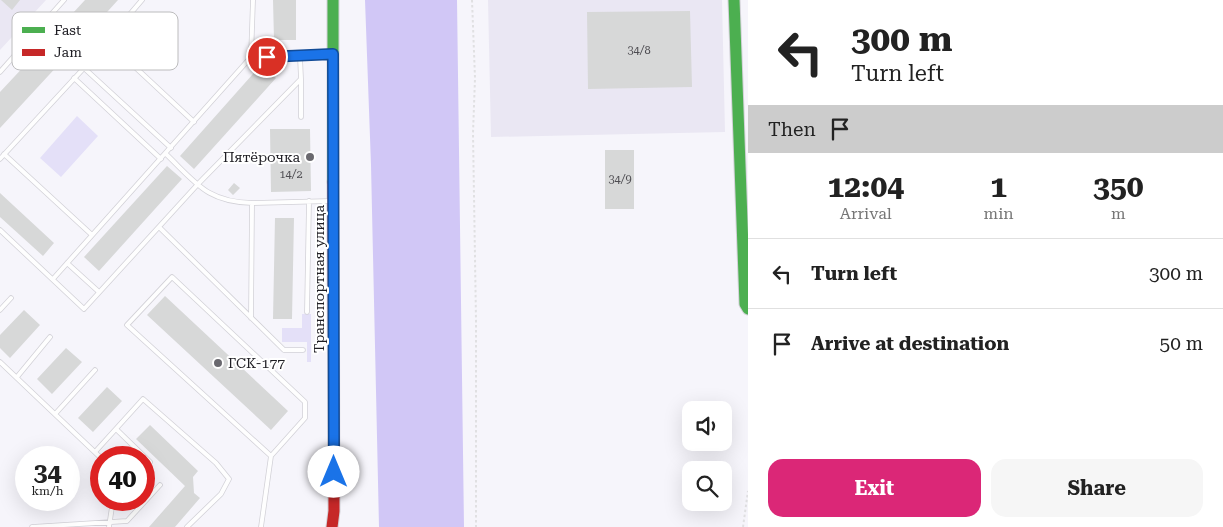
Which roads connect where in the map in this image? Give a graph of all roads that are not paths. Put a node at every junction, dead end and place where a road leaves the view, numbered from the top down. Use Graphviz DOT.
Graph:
graph roads {
  1 [pos="64,0"];
  2 [pos="142,0"];
  3 [pos="253,0"];
  4 [pos="333,0"];
  5 [pos="734,0"];
  6 [pos="53,12"];
  7 [pos="132,12"];
  8 [pos="333,54"];
  9 [pos="251,57"];
  10 [pos="300,57"];
  11 [pos="12,58"];
  12 [pos="82,70"];
  13 [pos="86,70"];
  14 [pos="138,70"];
  15 [pos="0,72"];
  16 [pos="74,78"];
  17 [pos="301,79"];
  18 [pos="301,117"];
  19 [pos="194,122"];
  20 [pos="172,148"];
  21 [pos="4,154"];
  22 [pos="166,154"];
  23 [pos="0,159"];
  24 [pos="161,159"];
  25 [pos="198,184"];
  26 [pos="333,200"];
  27 [pos="308,201"];
  28 [pos="252,203"];
  29 [pos="159,227"];
  30 [pos="0,230"];
  31 [pos="92,235"];
  32 [pos="67,263"];
  33 [pos="53,280"];
  34 [pos="99,292"];
  35 [pos="11,298"];
  36 [pos="748,309"];
  37 [pos="0,310"];
  38 [pos="307,312"];
  39 [pos="251,318"];
  40 [pos="50,337"];
  41 [pos="303,350"];
  42 [pos="0,362"];
  43 [pos="95,370"];
  44 [pos="16,377"];
  45 [pos="56,413"];
  46 [pos="116,429"];
  47 [pos="90,446"];
  48 [pos="101,446"];
  49 [pos="134,446"];
  50 [pos="271,456"];
  51 [pos="160,485"];
  52 [pos="112,511"];
  53 [pos="110,524"];
  54 [pos="32,527"];
  55 [pos="187,527"];
  56 [pos="262,527"];
  57 [pos="332,527"];
  1 -- 6 [label="lane"];
  2 -- 7 [label="lane"];
  3 -- 9 [label="lane"];
  4 -- 8 [label="street, Транспортная улица"];
  5 -- 36 [label="street"];
  8 -- 10 [label="lane"];
  8 -- 26 [label="street, Транспортная улица"];
  9 -- 10 [label="lane"];
  9 -- 19 [label="lane"];
  10 -- 17 [label="lane"];
  11 -- 15 [label="lane"];
  12 -- 16 [label="lane"];
  13 -- 20 [label="lane"];
  14 -- 19 [label="lane"];
  16 -- 21 [label="lane"];
  16 -- 24 [label="lane"];
  17 -- 18 [label="lane"];
  17 -- 25 [label="lane"];
  19 -- 20 [label="lane"];
  20 -- 22 [label="lane"];
  21 -- 23 [label="lane"];
  21 -- 31 [label="lane"];
  22 -- 24 [label="lane"];
  22 -- 25 [label="lane"];
  24 -- 31 [label="lane"];
  25 -- 28 [label="lane"];
  25 -- 29 [label="lane"];
  26 -- 27 [label="lane"];
  26 -- 57 [label="street, Транспортная улица"];
  27 -- 28 [label="lane"];
  27 -- 38 [label="lane"];
  28 -- 39 [label="lane"];
  29 -- 34 [label="lane"];
  29 -- 39 [label="lane"];
  30 -- 33 [label="lane"];
  31 -- 32 [label="lane"];
  32 -- 33 [label="lane"];
  32 -- 34 [label="lane"];
  33 -- 34 [label="lane"];
  35 -- 37 [label="lane"];
  39 -- 41 [label="lane"];
  40 -- 44 [label="lane"];
  42 -- 44 [label="lane"];
  43 -- 45 [label="lane"];
  44 -- 45 [label="lane"];
  45 -- 47 [label="lane"];
  46 -- 48 [label="lane"];
  46 -- 49 [label="lane"];
  46 -- 55 [label="lane"];
  50 -- 50 [label="lane"];
  50 -- 56 [label="lane"];
  51 -- 53 [label="lane"];
  52 -- 53 [label="lane"];
  53 -- 54 [label="lane"];
}
